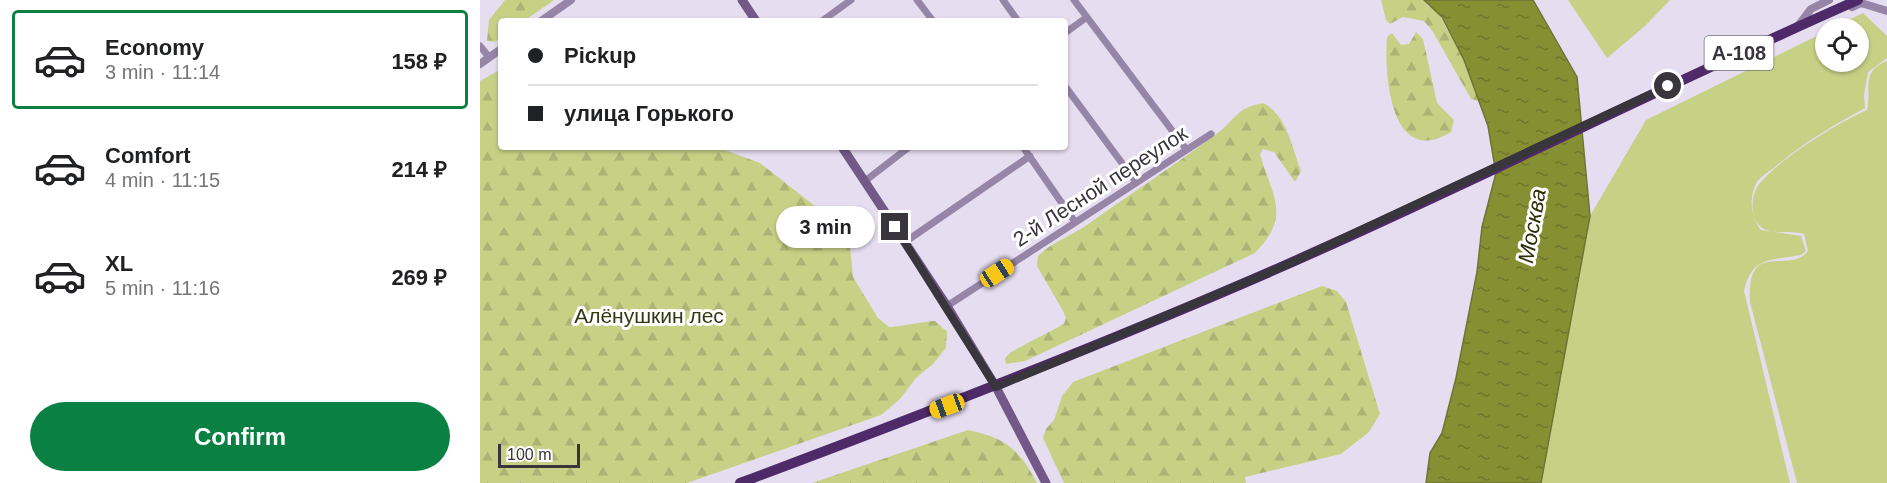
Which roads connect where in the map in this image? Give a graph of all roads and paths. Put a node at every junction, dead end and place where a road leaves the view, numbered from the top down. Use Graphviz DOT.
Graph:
graph roads {
  1 [pos="571,0"];
  2 [pos="742,0"];
  3 [pos="851,0"];
  4 [pos="917,0"];
  5 [pos="1003,0"];
  6 [pos="1074,0"];
  7 [pos="1829,0"];
  8 [pos="1843,0"];
  9 [pos="1858,0"];
  10 [pos="1887,11"];
  11 [pos="1087,17"];
  12 [pos="545,18"];
  13 [pos="754,18"];
  14 [pos="826,18"];
  15 [pos="931,18"];
  16 [pos="1016,18"];
  17 [pos="1812,19"];
  18 [pos="1798,26"];
  19 [pos="1068,31"];
  20 [pos="480,46"];
  21 [pos="498,51"];
  22 [pos="489,57"];
  23 [pos="480,64"];
  24 [pos="1068,90"];
  25 [pos="1211,134"];
  26 [pos="1186,149"];
  27 [pos="844,150"];
  28 [pos="905,150"];
  29 [pos="1025,150"];
  30 [pos="1030,156"];
  31 [pos="865,181"];
  32 [pos="1136,182"];
  33 [pos="1075,222"];
  34 [pos="905,242"];
  35 [pos="947,306"];
  36 [pos="996,387"];
  37 [pos="740,483"];
  38 [pos="1046,483"];
  1 -- 12 [label="street"];
  2 -- 13 [label="main road"];
  3 -- 14 [label="street"];
  4 -- 15 [label="street"];
  5 -- 16 [label="street"];
  6 -- 11 [label="street"];
  7 -- 18 [label="street"];
  8 -- 17 [label="highway, А-108"];
  9 -- 17 [label="highway, А-108"];
  10 -- 18 [label="street"];
  11 -- 19 [label="street"];
  11 -- 26 [label="street"];
  17 -- 18 [label="highway, А-108"];
  18 -- 36 [label="highway, А-108"];
  20 -- 22 [label="street"];
  21 -- 22 [label="street"];
  22 -- 23 [label="street"];
  24 -- 32 [label="street"];
  25 -- 26 [label="street, 2-й Лесной переулок"];
  26 -- 32 [label="street, 2-й Лесной переулок"];
  27 -- 31 [label="main road"];
  28 -- 31 [label="street"];
  29 -- 30 [label="street"];
  30 -- 33 [label="street"];
  30 -- 34 [label="street"];
  31 -- 34 [label="main road"];
  32 -- 33 [label="street, 2-й Лесной переулок"];
  33 -- 35 [label="street, 2-й Лесной переулок"];
  34 -- 35 [label="main road"];
  35 -- 36 [label="main road"];
  36 -- 37 [label="highway, А-108"];
  36 -- 38 [label="main road"];
}
